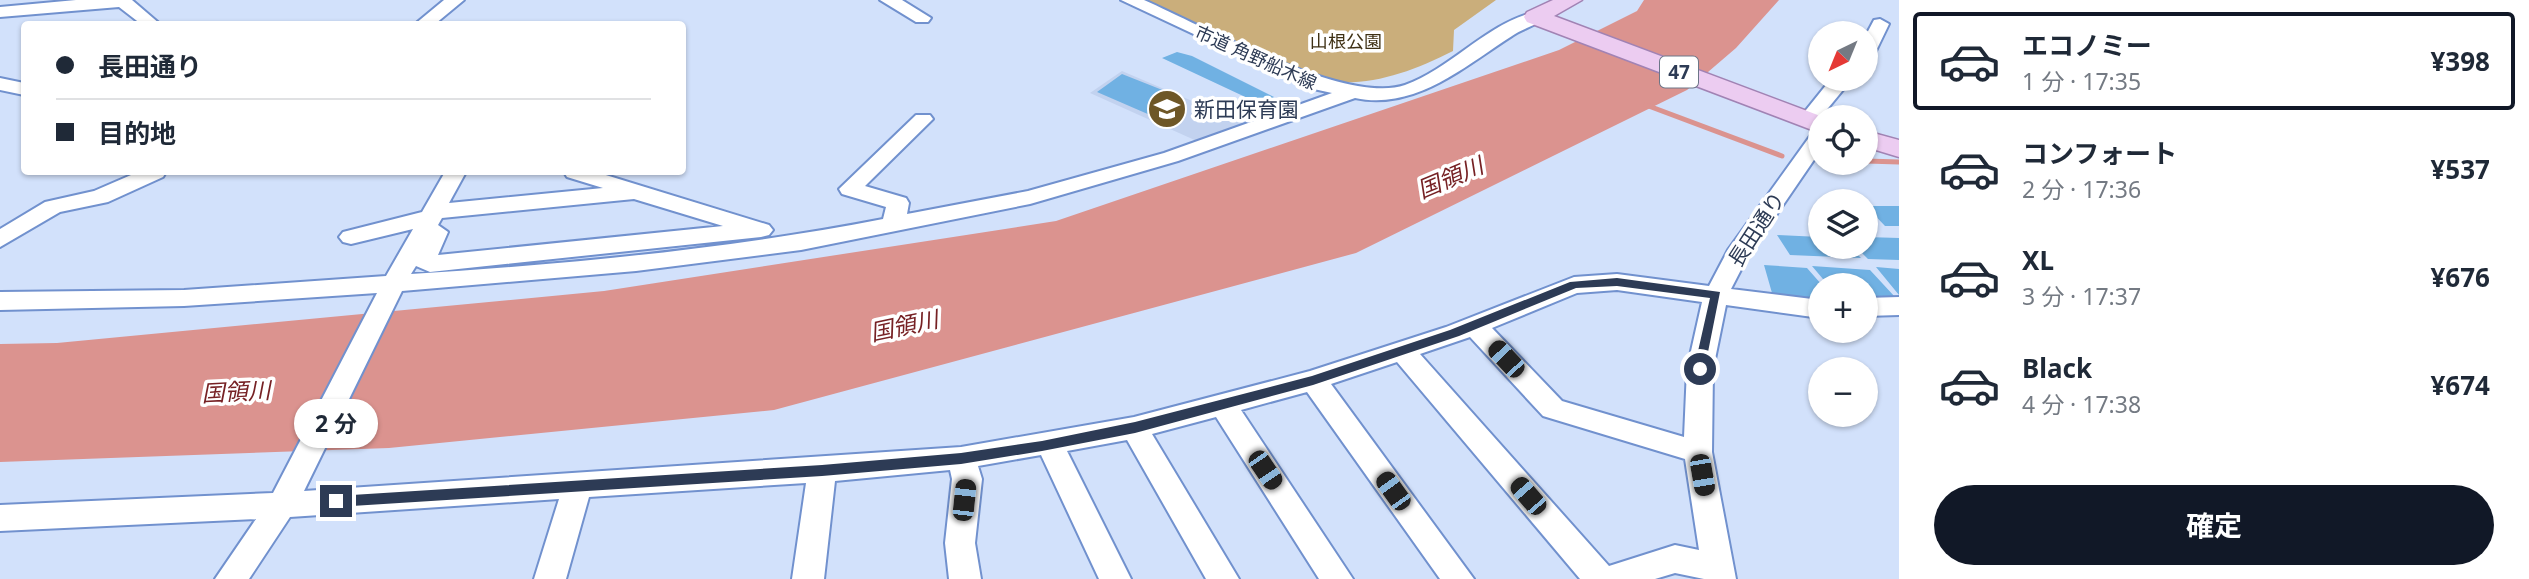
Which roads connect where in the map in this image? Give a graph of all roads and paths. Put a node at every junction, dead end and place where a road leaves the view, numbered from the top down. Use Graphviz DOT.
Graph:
graph roads {
  1 [pos="455,0"];
  2 [pos="889,0"];
  3 [pos="1130,0"];
  4 [pos="1571,0"];
  5 [pos="0,12"];
  6 [pos="922,18"];
  7 [pos="1535,18"];
  8 [pos="146,21"];
  9 [pos="428,21"];
  10 [pos="1881,24"];
  11 [pos="1878,30"];
  12 [pos="0,84"];
  13 [pos="21,88"];
  14 [pos="1830,91"];
  15 [pos="1351,93"];
  16 [pos="1820,105"];
  17 [pos="923,119"];
  18 [pos="1808,123"];
  19 [pos="1808,129"];
  20 [pos="1878,143"];
  21 [pos="1899,149"];
  22 [pos="148,175"];
  23 [pos="454,175"];
  24 [pos="584,175"];
  25 [pos="635,192"];
  26 [pos="436,213"];
  27 [pos="892,224"];
  28 [pos="761,230"];
  29 [pos="351,237"];
  30 [pos="0,239"];
  31 [pos="801,242"];
  32 [pos="392,289"];
  33 [pos="1716,295"];
  34 [pos="0,301"];
  35 [pos="1899,306"];
  36 [pos="1808,307"];
  37 [pos="1878,307"];
  38 [pos="1474,325"];
  39 [pos="1402,351"];
  40 [pos="1313,380"];
  41 [pos="1222,404"];
  42 [pos="1135,428"];
  43 [pos="1050,444"];
  44 [pos="1698,452"];
  45 [pos="961,458"];
  46 [pos="822,470"];
  47 [pos="579,486"];
  48 [pos="284,498"];
  49 [pos="0,518"];
  50 [pos="1719,573"];
  51 [pos="231,579"];
  52 [pos="550,579"];
  53 [pos="808,579"];
  54 [pos="965,579"];
  55 [pos="1115,579"];
  56 [pos="1223,579"];
  57 [pos="1337,579"];
  58 [pos="1458,579"];
  59 [pos="1600,579"];
  60 [pos="1612,579"];
  1 -- 9 [label="street"];
  2 -- 6 [label="street"];
  3 -- 15 [label="street, 市道 角野船木線"];
  4 -- 7 [label="main road"];
  5 -- 8 [label="street"];
  7 -- 15 [label="street, 市道 角野船木線"];
  7 -- 18 [label="main road, 47"];
  10 -- 11 [label="street"];
  12 -- 13 [label="street"];
  14 -- 16 [label="street, 長田通り"];
  15 -- 27 [label="street"];
  17 -- 27 [label="street"];
  19 -- 33 [label="street, 長田通り"];
  20 -- 21 [label="main road"];
  22 -- 30 [label="street"];
  23 -- 26 [label="street"];
  24 -- 25 [label="street"];
  25 -- 26 [label="street"];
  25 -- 28 [label="street"];
  26 -- 28 [label="street"];
  26 -- 29 [label="street"];
  26 -- 32 [label="street"];
  27 -- 31 [label="street"];
  28 -- 31 [label="street"];
  31 -- 32 [label="street"];
  32 -- 34 [label="street"];
  32 -- 48 [label="street"];
  33 -- 36 [label="street"];
  33 -- 38 [label="street"];
  33 -- 44 [label="street, 長田通り"];
  35 -- 37 [label="street"];
  38 -- 39 [label="street"];
  38 -- 44 [label="street"];
  39 -- 40 [label="street"];
  39 -- 59 [label="street"];
  40 -- 41 [label="street"];
  40 -- 58 [label="street"];
  41 -- 42 [label="street"];
  41 -- 57 [label="street"];
  42 -- 43 [label="street"];
  42 -- 56 [label="street"];
  43 -- 45 [label="street"];
  43 -- 55 [label="street"];
  44 -- 50 [label="street, 長田通り"];
  45 -- 46 [label="street"];
  45 -- 54 [label="street"];
  46 -- 47 [label="street"];
  46 -- 53 [label="street"];
  47 -- 48 [label="street"];
  47 -- 52 [label="street"];
  48 -- 49 [label="street"];
  48 -- 51 [label="street"];
  50 -- 60 [label="street"];
}
